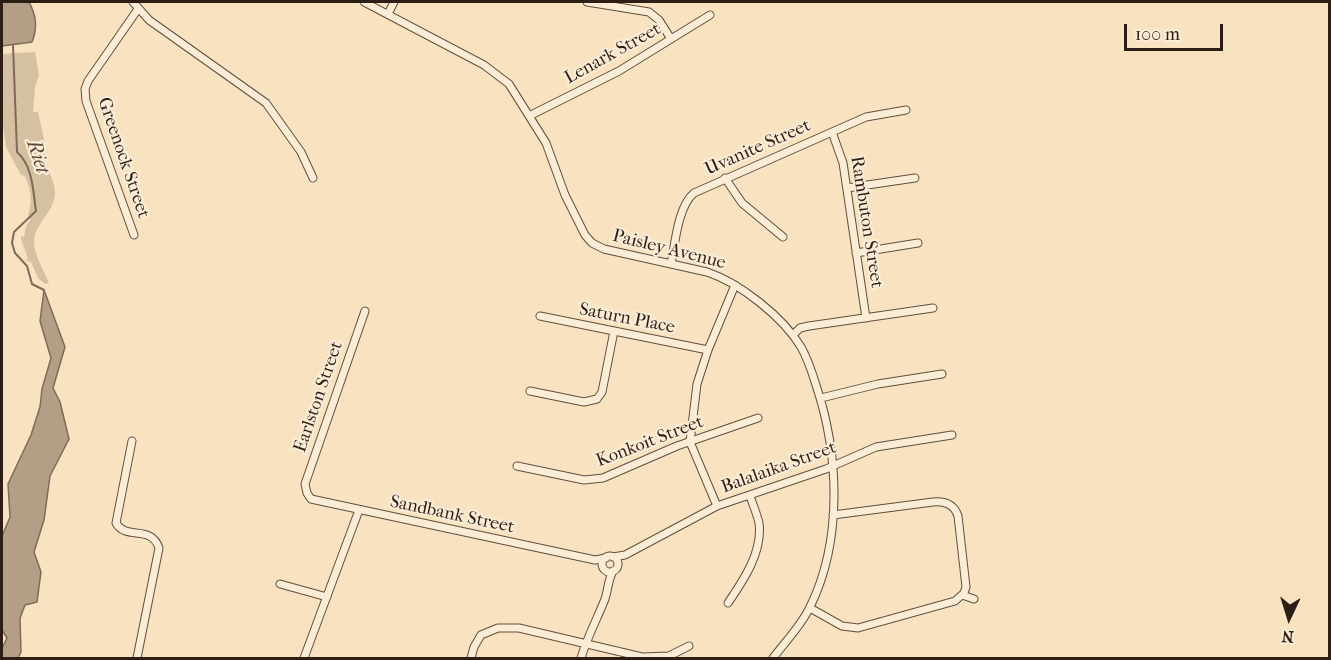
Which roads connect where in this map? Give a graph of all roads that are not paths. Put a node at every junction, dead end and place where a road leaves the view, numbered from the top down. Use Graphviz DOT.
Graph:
graph roads {
  1 [pos="133,2"];
  2 [pos="364,2"];
  3 [pos="394,2"];
  4 [pos="587,2"];
  5 [pos="138,9"];
  6 [pos="388,14"];
  7 [pos="710,15"];
  8 [pos="671,39"];
  9 [pos="906,110"];
  10 [pos="529,116"];
  11 [pos="831,132"];
  12 [pos="313,178"];
  13 [pos="725,178"];
  14 [pos="915,178"];
  15 [pos="847,188"];
  16 [pos="134,235"];
  17 [pos="783,237"];
  18 [pos="918,243"];
  19 [pos="856,253"];
  20 [pos="670,264"];
  21 [pos="735,285"];
  22 [pos="933,308"];
  23 [pos="365,311"];
  24 [pos="540,316"];
  25 [pos="866,318"];
  26 [pos="614,331"];
  27 [pos="793,334"];
  28 [pos="708,350"];
  29 [pos="942,374"];
  30 [pos="530,391"];
  31 [pos="821,398"];
  32 [pos="758,418"];
  33 [pos="952,435"];
  34 [pos="132,441"];
  35 [pos="690,441"];
  36 [pos="517,466"];
  37 [pos="833,466"];
  38 [pos="307,493"];
  39 [pos="750,496"];
  40 [pos="717,506"];
  41 [pos="359,510"];
  42 [pos="833,515"];
  43 [pos="625,555"];
  44 [pos="609,558"];
  45 [pos="595,560"];
  46 [pos="610,571"];
  47 [pos="280,584"];
  48 [pos="962,595"];
  49 [pos="327,597"];
  50 [pos="974,599"];
  51 [pos="728,603"];
  52 [pos="810,608"];
  53 [pos="585,643"];
  54 [pos="689,646"];
  55 [pos="137,658"];
  56 [pos="304,658"];
  57 [pos="471,658"];
  58 [pos="581,658"];
  59 [pos="773,658"];
  1 -- 5 [label="street"];
  2 -- 6 [label="street, Paisley Avenue"];
  3 -- 6 [label="street"];
  4 -- 8 [label="street"];
  5 -- 12 [label="street"];
  5 -- 16 [label="street, Greenock Street"];
  6 -- 10 [label="street, Paisley Avenue"];
  7 -- 8 [label="street, Lenark Street"];
  8 -- 10 [label="street, Lenark Street"];
  9 -- 11 [label="street, Uvanite Street"];
  10 -- 20 [label="street, Paisley Avenue"];
  11 -- 13 [label="street, Uvanite Street"];
  11 -- 15 [label="street, Rambuton Street"];
  13 -- 17 [label="street"];
  13 -- 20 [label="street, Uvanite Street"];
  14 -- 15 [label="street"];
  15 -- 19 [label="street, Rambuton Street"];
  18 -- 19 [label="street"];
  19 -- 25 [label="street, Rambuton Street"];
  20 -- 21 [label="street, Paisley Avenue"];
  21 -- 27 [label="street, Paisley Avenue"];
  21 -- 28 [label="street"];
  22 -- 25 [label="street"];
  23 -- 38 [label="street, Earlston Street"];
  24 -- 26 [label="street, Saturn Place"];
  25 -- 27 [label="street"];
  26 -- 28 [label="street, Saturn Place"];
  26 -- 30 [label="street"];
  27 -- 31 [label="street, Paisley Avenue"];
  28 -- 35 [label="street"];
  29 -- 31 [label="street"];
  31 -- 37 [label="street, Paisley Avenue"];
  32 -- 35 [label="street, Konkoit Street"];
  33 -- 37 [label="street, Balalaika Street"];
  34 -- 55 [label="street"];
  35 -- 36 [label="street, Konkoit Street"];
  35 -- 40 [label="street"];
  37 -- 39 [label="street, Balalaika Street"];
  37 -- 42 [label="street, Paisley Avenue"];
  38 -- 41 [label="street, Sandbank Street"];
  39 -- 40 [label="street, Balalaika Street"];
  39 -- 51 [label="street"];
  40 -- 43 [label="street, Balalaika Street"];
  41 -- 45 [label="street, Sandbank Street"];
  41 -- 49 [label="street"];
  42 -- 48 [label="street"];
  42 -- 52 [label="street, Paisley Avenue"];
  43 -- 44 [label="street, Balalaika Street"];
  43 -- 46 [label="street, Balalaika Street"];
  44 -- 45 [label="street, Sandbank Street"];
  44 -- 46 [label="street"];
  44 -- 46 [label="street"];
  45 -- 46 [label="street, Sandbank Street"];
  46 -- 53 [label="street, Balalaika Street"];
  47 -- 49 [label="street"];
  48 -- 50 [label="street"];
  48 -- 52 [label="street"];
  49 -- 56 [label="street"];
  52 -- 59 [label="street, Paisley Avenue"];
  53 -- 54 [label="street"];
  53 -- 57 [label="street"];
  53 -- 58 [label="street, Balalaika Street"];
}
